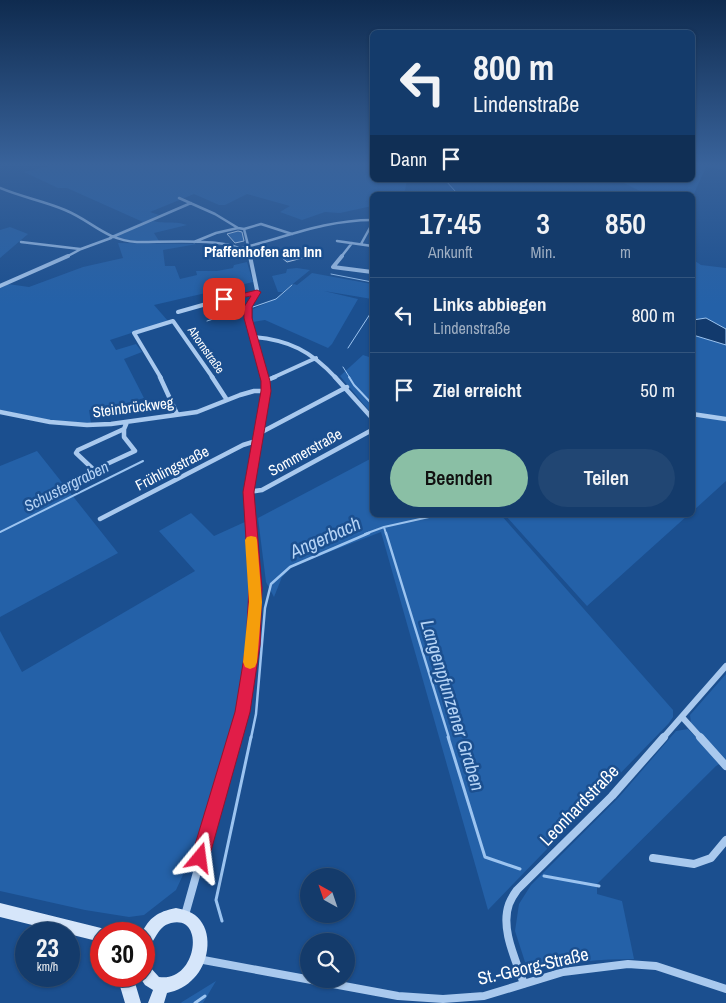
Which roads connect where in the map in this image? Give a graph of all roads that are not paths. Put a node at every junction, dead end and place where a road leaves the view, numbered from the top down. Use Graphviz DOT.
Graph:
graph roads {
  1 [pos="66,211"];
  2 [pos="173,211"];
  3 [pos="208,211"];
  4 [pos="370,220"];
  5 [pos="238,228"];
  6 [pos="370,228"];
  7 [pos="244,230"];
  8 [pos="292,234"];
  9 [pos="110,238"];
  10 [pos="337,241"];
  11 [pos="21,242"];
  12 [pos="194,242"];
  13 [pos="352,243"];
  14 [pos="362,244"];
  15 [pos="248,246"];
  16 [pos="370,246"];
  17 [pos="81,248"];
  18 [pos="242,248"];
  19 [pos="370,272"];
  20 [pos="0,286"];
  21 [pos="257,292"];
  22 [pos="178,312"];
  23 [pos="253,337"];
  24 [pos="316,358"];
  25 [pos="265,381"];
  26 [pos="347,387"];
  27 [pos="266,391"];
  28 [pos="227,400"];
  29 [pos="0,412"];
  30 [pos="177,414"];
  31 [pos="695,414"];
  32 [pos="370,416"];
  33 [pos="726,419"];
  34 [pos="126,422"];
  35 [pos="124,429"];
  36 [pos="370,431"];
  37 [pos="258,434"];
  38 [pos="256,441"];
  39 [pos="248,492"];
  40 [pos="100,519"];
  41 [pos="726,666"];
  42 [pos="682,717"];
  43 [pos="726,766"];
  44 [pos="726,840"];
  45 [pos="653,858"];
  46 [pos="0,910"];
  47 [pos="185,915"];
  48 [pos="155,924"];
  49 [pos="90,935"];
  50 [pos="198,959"];
  51 [pos="155,983"];
  52 [pos="524,984"];
  53 [pos="162,985"];
  54 [pos="129,987"];
  55 [pos="726,989"];
  56 [pos="133,1003"];
  57 [pos="156,1003"];
  1 -- 9 [label="street"];
  2 -- 9 [label="street"];
  3 -- 5 [label="street"];
  4 -- 8 [label="street"];
  5 -- 7 [label="street"];
  5 -- 12 [label="street"];
  6 -- 14 [label="street"];
  7 -- 8 [label="street"];
  7 -- 15 [label="street"];
  8 -- 15 [label="street"];
  9 -- 12 [label="street"];
  9 -- 17 [label="street"];
  10 -- 13 [label="street"];
  11 -- 17 [label="street"];
  12 -- 18 [label="street"];
  13 -- 14 [label="street"];
  13 -- 19 [label="street"];
  14 -- 16 [label="street"];
  15 -- 18 [label="street"];
  17 -- 20 [label="street"];
  18 -- 21 [label="street"];
  21 -- 22 [label="street"];
  21 -- 23 [label="street"];
  23 -- 24 [label="street"];
  23 -- 25 [label="street"];
  24 -- 25 [label="street"];
  24 -- 26 [label="street"];
  25 -- 27 [label="street"];
  26 -- 32 [label="street"];
  26 -- 37 [label="street"];
  27 -- 28 [label="street, Steinbrückweg"];
  27 -- 37 [label="street"];
  28 -- 30 [label="street, Steinbrückweg"];
  28 -- 30 [label="street, Ahornstraße"];
  29 -- 34 [label="street, Steinbrückweg"];
  30 -- 34 [label="street, Steinbrückweg"];
  31 -- 33 [label="street"];
  34 -- 35 [label="street"];
  35 -- 35 [label="street"];
  36 -- 39 [label="street, Sommerstraße"];
  37 -- 38 [label="street"];
  38 -- 39 [label="street"];
  38 -- 40 [label="street, Frühlingstraße"];
  39 -- 47 [label="street"];
  41 -- 42 [label="street, Leonhardstraße"];
  42 -- 43 [label="street"];
  42 -- 52 [label="street, Leonhardstraße"];
  44 -- 45 [label="street"];
  46 -- 49 [label="main road"];
  47 -- 48 [label="main road"];
  47 -- 50 [label="main road"];
  50 -- 52 [label="street, St.-Georg-Straße"];
  50 -- 53 [label="main road"];
  51 -- 53 [label="main road"];
  52 -- 55 [label="street, St.-Georg-Straße"];
  53 -- 57 [label="main road"];
  54 -- 56 [label="main road"];
}
